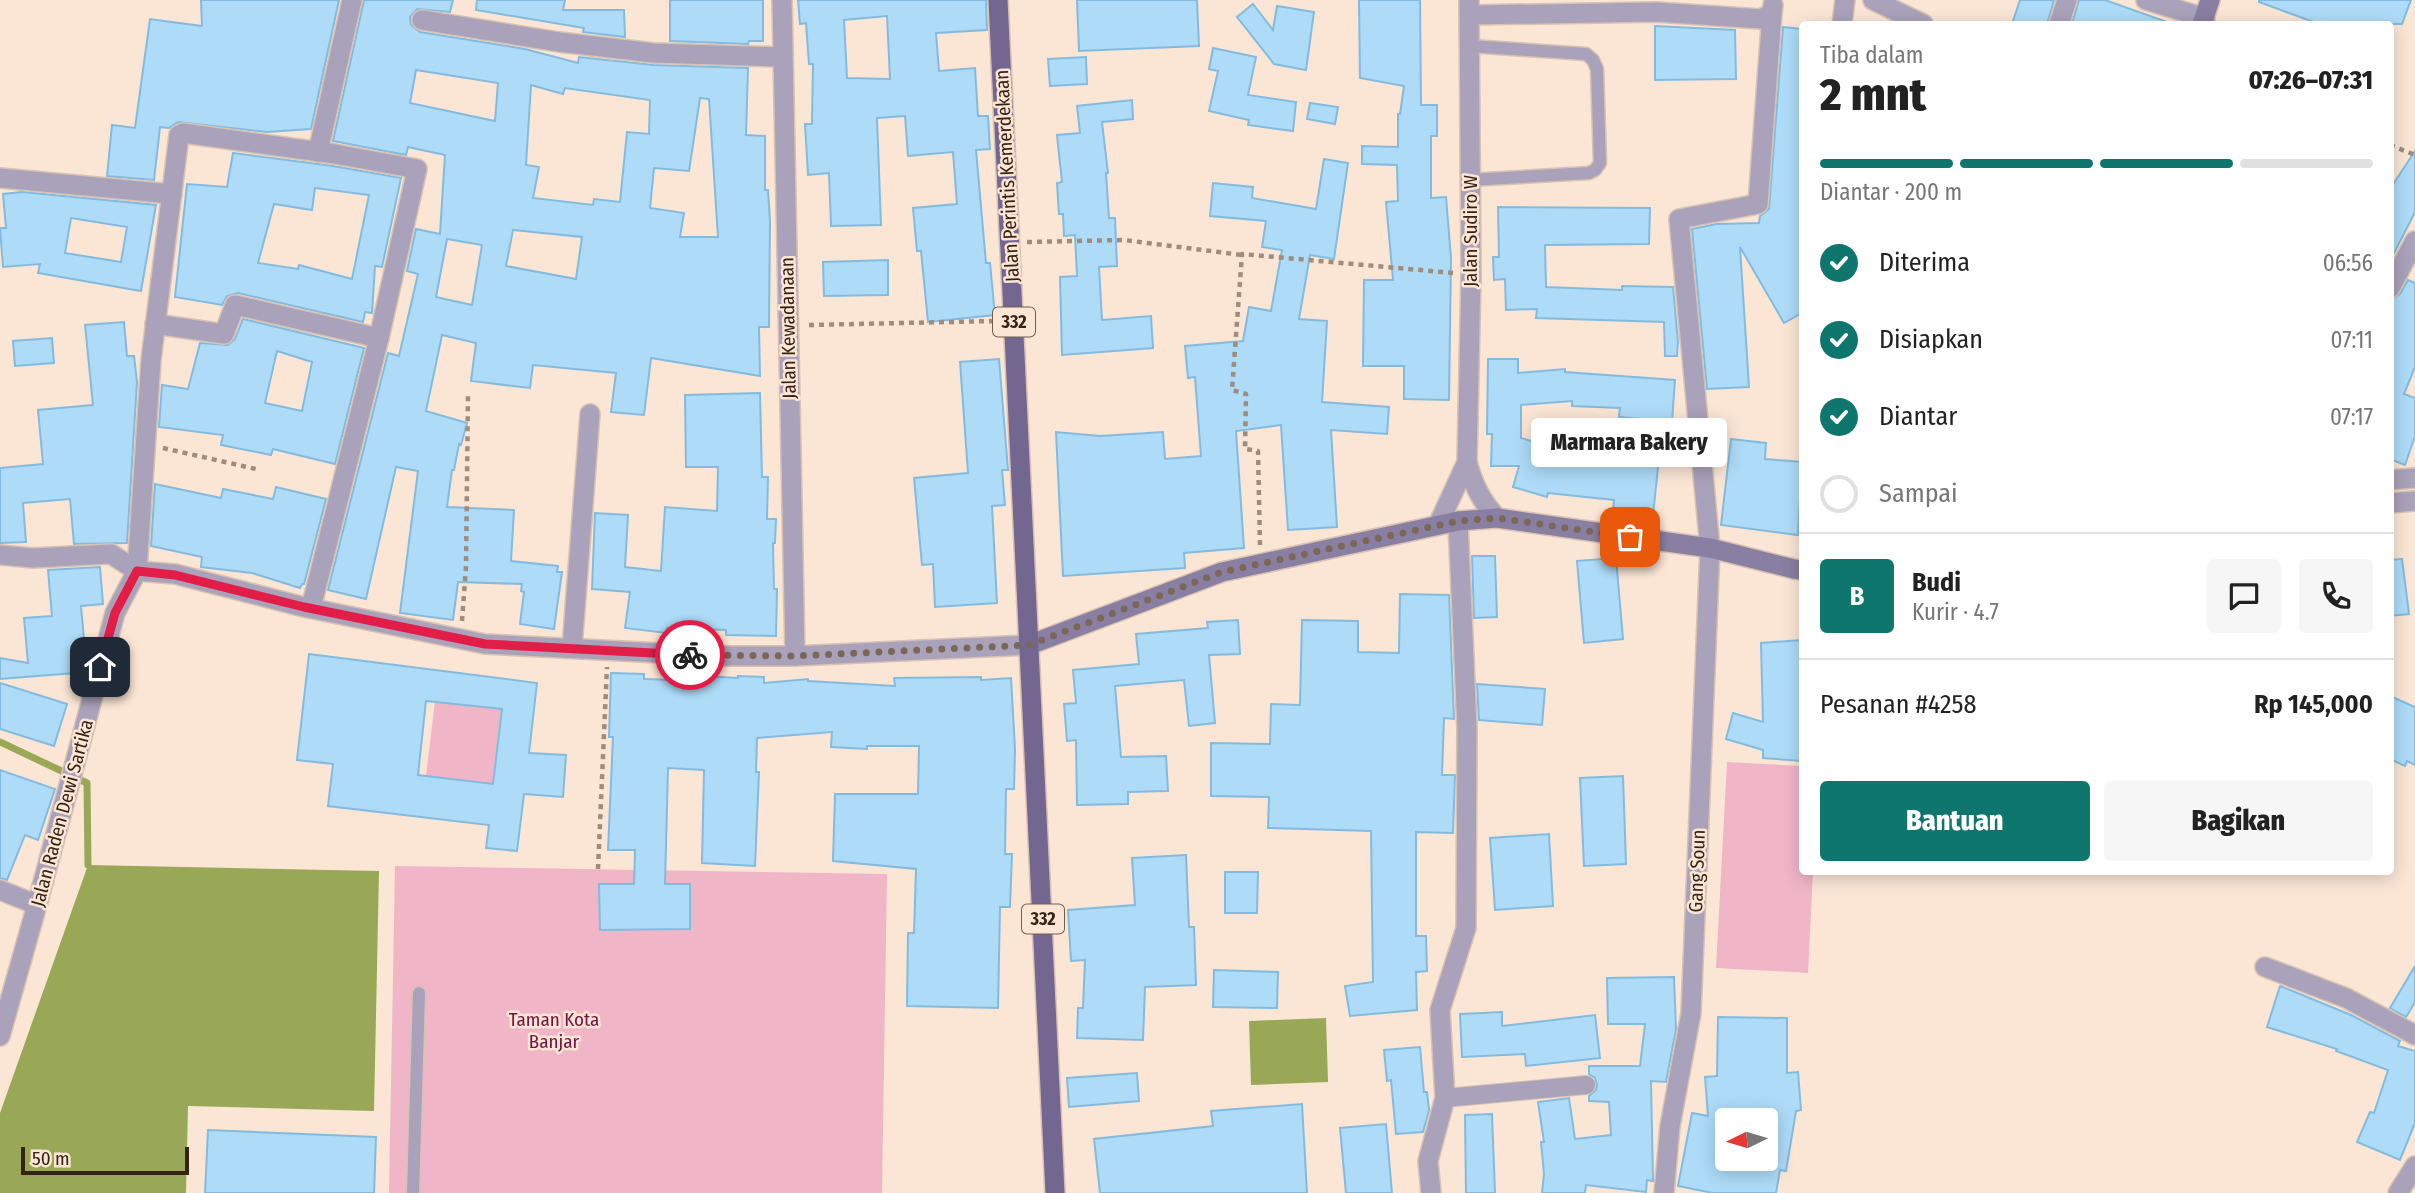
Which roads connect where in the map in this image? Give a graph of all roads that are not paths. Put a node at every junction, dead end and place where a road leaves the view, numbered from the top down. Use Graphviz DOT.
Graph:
graph roads {
  1 [pos="352,0"];
  2 [pos="782,0"];
  3 [pos="998,0"];
  4 [pos="1845,0"];
  5 [pos="1873,0"];
  6 [pos="2067,0"];
  7 [pos="2146,0"];
  8 [pos="1470,7"];
  9 [pos="1773,7"];
  10 [pos="2205,14"];
  11 [pos="422,20"];
  12 [pos="1842,21"];
  13 [pos="1917,21"];
  14 [pos="2060,21"];
  15 [pos="1470,46"];
  16 [pos="782,57"];
  17 [pos="318,152"];
  18 [pos="0,178"];
  19 [pos="1470,180"];
  20 [pos="172,194"];
  21 [pos="2415,241"];
  22 [pos="2394,280"];
  23 [pos="155,324"];
  24 [pos="379,338"];
  25 [pos="590,414"];
  26 [pos="1467,462"];
  27 [pos="2415,478"];
  28 [pos="2394,480"];
  29 [pos="2415,502"];
  30 [pos="2394,503"];
  31 [pos="1497,518"];
  32 [pos="1458,521"];
  33 [pos="1437,525"];
  34 [pos="1710,548"];
  35 [pos="0,555"];
  36 [pos="1799,569"];
  37 [pos="137,571"];
  38 [pos="311,608"];
  39 [pos="1029,645"];
  40 [pos="572,648"];
  41 [pos="795,656"];
  42 [pos="0,890"];
  43 [pos="37,905"];
  44 [pos="2265,967"];
  45 [pos="419,992"];
  46 [pos="2415,1035"];
  47 [pos="0,1036"];
  48 [pos="1587,1085"];
  49 [pos="1445,1098"];
  50 [pos="2415,1166"];
  51 [pos="1053,1188"];
  52 [pos="413,1193"];
  53 [pos="1431,1193"];
  54 [pos="1664,1193"];
  55 [pos="2398,1193"];
  1 -- 17 [label="street"];
  2 -- 16 [label="street, Jalan Kewadanaan"];
  3 -- 39 [label="main road, Jalan Perintis Kemerdekaan / 332"];
  4 -- 12 [label="street"];
  5 -- 13 [label="street"];
  6 -- 14 [label="street"];
  7 -- 10 [label="street"];
  8 -- 9 [label="street"];
  8 -- 15 [label="street, Jalan Sudiro W"];
  9 -- 34 [label="street, Gang Soun"];
  11 -- 16 [label="street"];
  15 -- 19 [label="street, Jalan Sudiro W"];
  15 -- 19 [label="lane"];
  16 -- 41 [label="street, Jalan Kewadanaan"];
  17 -- 20 [label="street"];
  17 -- 24 [label="street"];
  18 -- 20 [label="street"];
  19 -- 26 [label="street, Jalan Sudiro W"];
  20 -- 23 [label="street"];
  21 -- 22 [label="street"];
  23 -- 24 [label="street"];
  23 -- 37 [label="street"];
  24 -- 38 [label="street"];
  25 -- 40 [label="street"];
  26 -- 31 [label="street"];
  26 -- 33 [label="street"];
  27 -- 28 [label="street"];
  29 -- 30 [label="street"];
  31 -- 32 [label="main road"];
  31 -- 34 [label="main road"];
  32 -- 33 [label="main road"];
  32 -- 49 [label="street"];
  33 -- 39 [label="main road"];
  34 -- 36 [label="main road"];
  34 -- 54 [label="street, Gang Soun"];
  35 -- 37 [label="street"];
  37 -- 38 [label="street"];
  37 -- 43 [label="street, Jalan Raden Dewi Sartika"];
  38 -- 40 [label="street"];
  39 -- 41 [label="street"];
  39 -- 51 [label="main road, 332"];
  40 -- 41 [label="street"];
  42 -- 43 [label="street"];
  43 -- 47 [label="street, Jalan Raden Dewi Sartika"];
  44 -- 46 [label="street"];
  45 -- 52 [label="lane"];
  48 -- 49 [label="street"];
  49 -- 53 [label="street"];
  50 -- 55 [label="street"];
}
